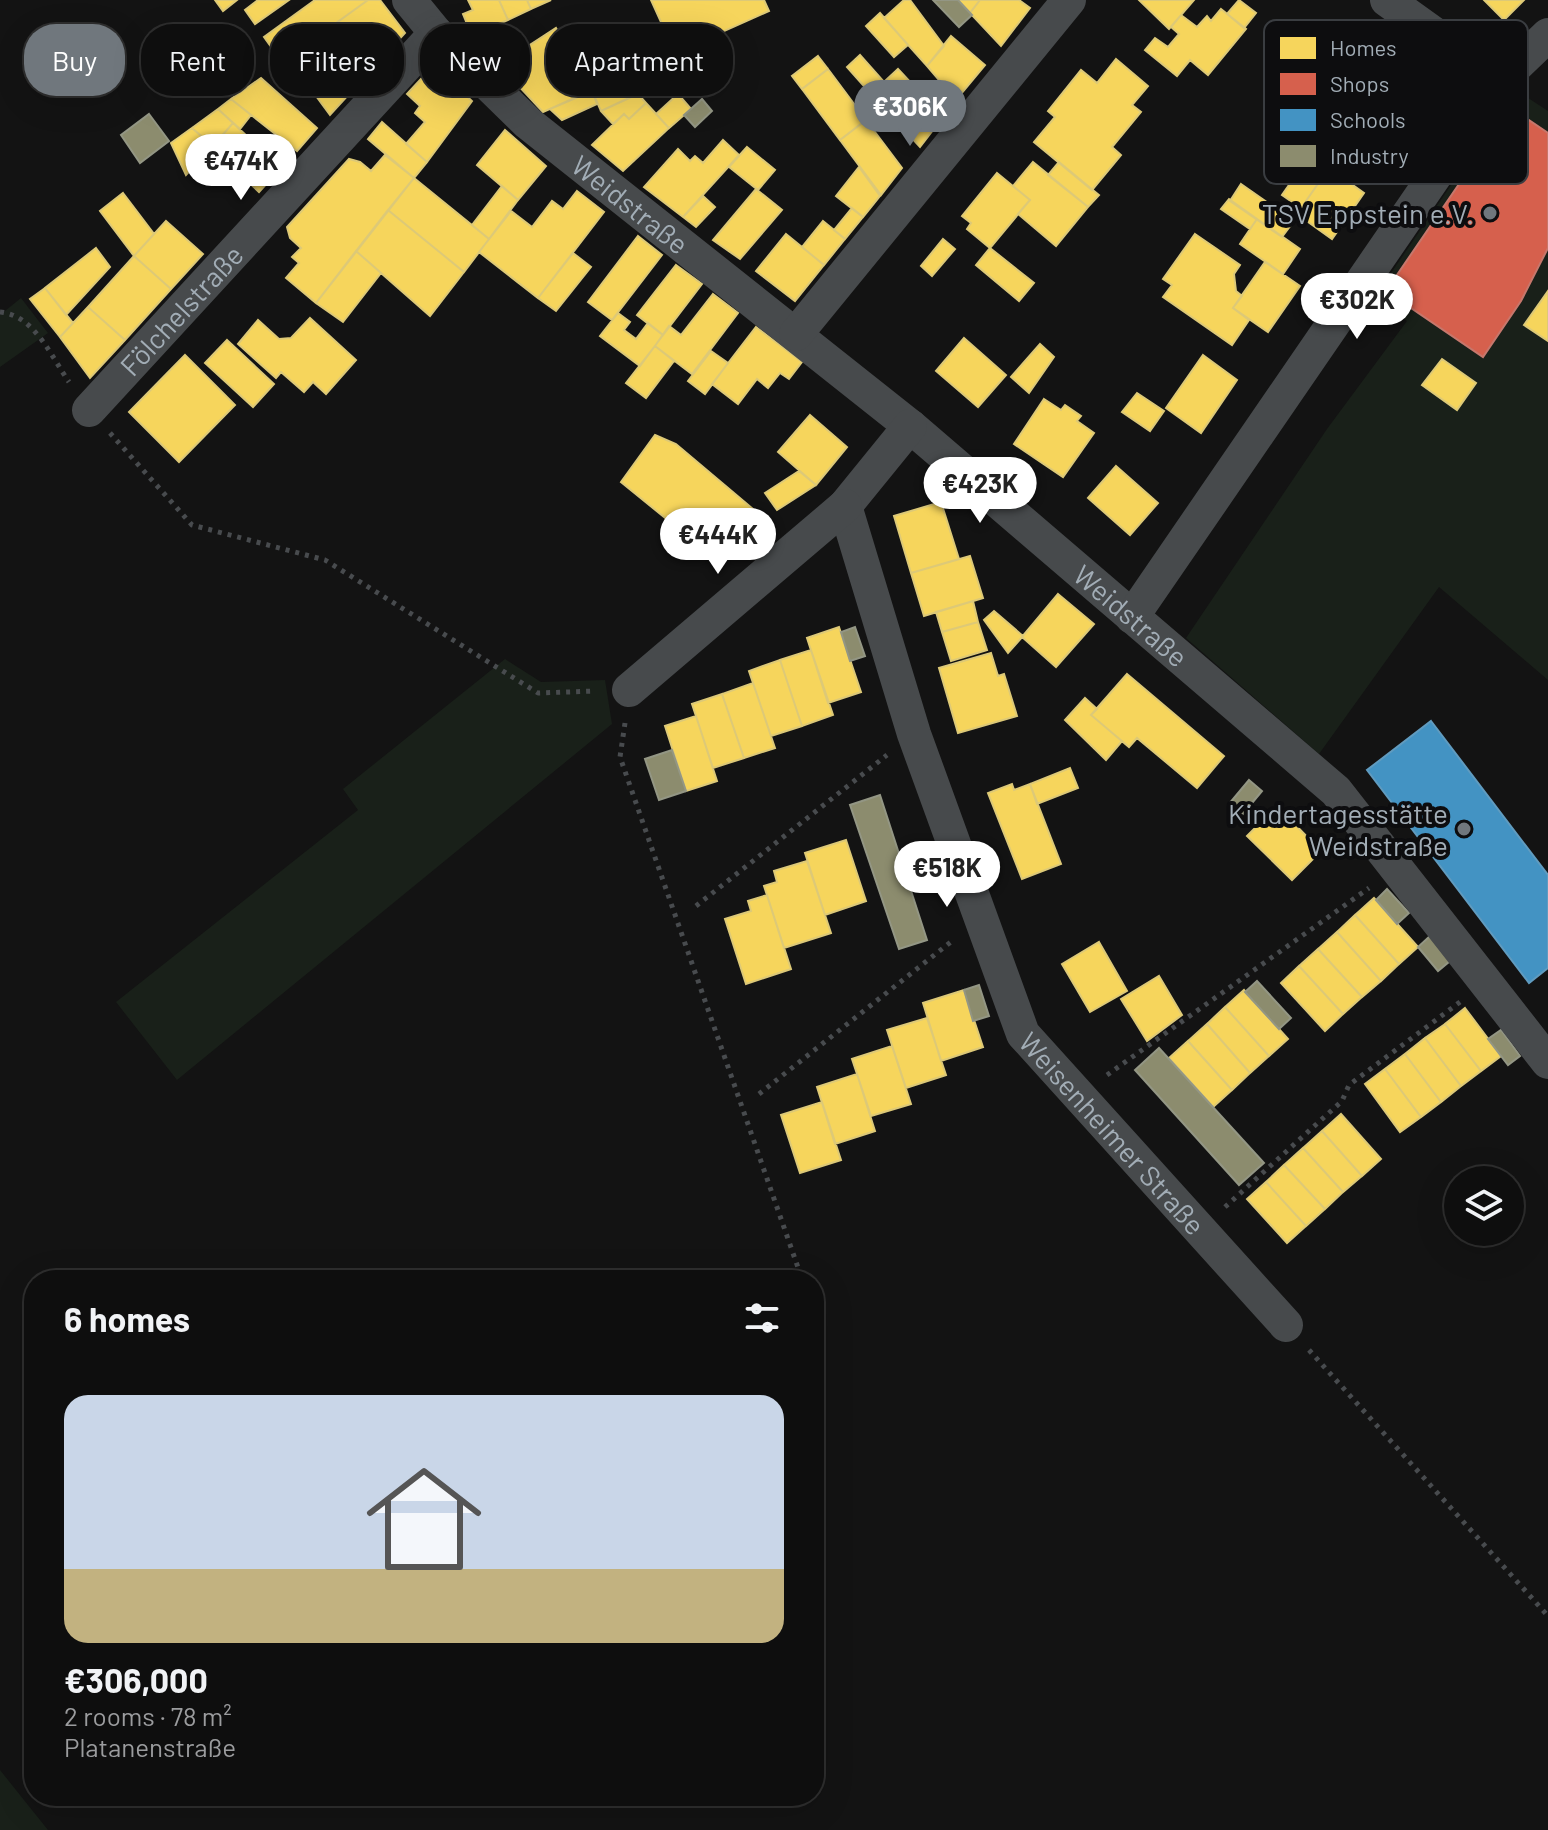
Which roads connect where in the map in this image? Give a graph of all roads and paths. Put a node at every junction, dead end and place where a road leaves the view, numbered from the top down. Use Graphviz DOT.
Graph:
graph roads {
  1 [pos="409,0"];
  2 [pos="1069,0"];
  3 [pos="1387,0"];
  4 [pos="1415,20"];
  5 [pos="429,24"];
  6 [pos="1548,35"];
  7 [pos="420,50"];
  8 [pos="1528,54"];
  9 [pos="500,96"];
  10 [pos="1429,184"];
  11 [pos="0,312"];
  12 [pos="796,334"];
  13 [pos="89,410"];
  14 [pos="910,426"];
  15 [pos="845,506"];
  16 [pos="1132,617"];
  17 [pos="629,690"];
  18 [pos="914,734"];
  19 [pos="1396,869"];
  20 [pos="696,906"];
  21 [pos="981,919"];
  22 [pos="1486,983"];
  23 [pos="1548,1062"];
  24 [pos="759,1094"];
  25 [pos="1079,1096"];
  26 [pos="1200,1229"];
  27 [pos="799,1270"];
  28 [pos="1286,1325"];
  29 [pos="1548,1616"];
  1 -- 5 [label="street, Weidstraße"];
  2 -- 12 [label="street"];
  3 -- 4 [label="street"];
  6 -- 8 [label="street"];
  7 -- 13 [label="street, Fölchelstraße"];
  9 -- 12 [label="street, Weidstraße"];
  10 -- 16 [label="street"];
  11 -- 13 [label="path"];
  12 -- 14 [label="street, Weidstraße"];
  13 -- 17 [label="path"];
  14 -- 15 [label="street"];
  14 -- 16 [label="street, Weidstraße"];
  15 -- 17 [label="street"];
  15 -- 18 [label="street, Weisenheimer Straße"];
  16 -- 19 [label="street, Weidstraße"];
  17 -- 27 [label="path"];
  18 -- 20 [label="path"];
  18 -- 21 [label="street, Weisenheimer Straße"];
  19 -- 22 [label="street, Weidstraße"];
  19 -- 25 [label="path"];
  21 -- 24 [label="path"];
  21 -- 25 [label="street, Weisenheimer Straße"];
  22 -- 23 [label="street, Weidstraße"];
  22 -- 26 [label="path"];
  25 -- 26 [label="street, Weisenheimer Straße"];
  26 -- 28 [label="street, Weisenheimer Straße"];
  28 -- 29 [label="path"];
}
